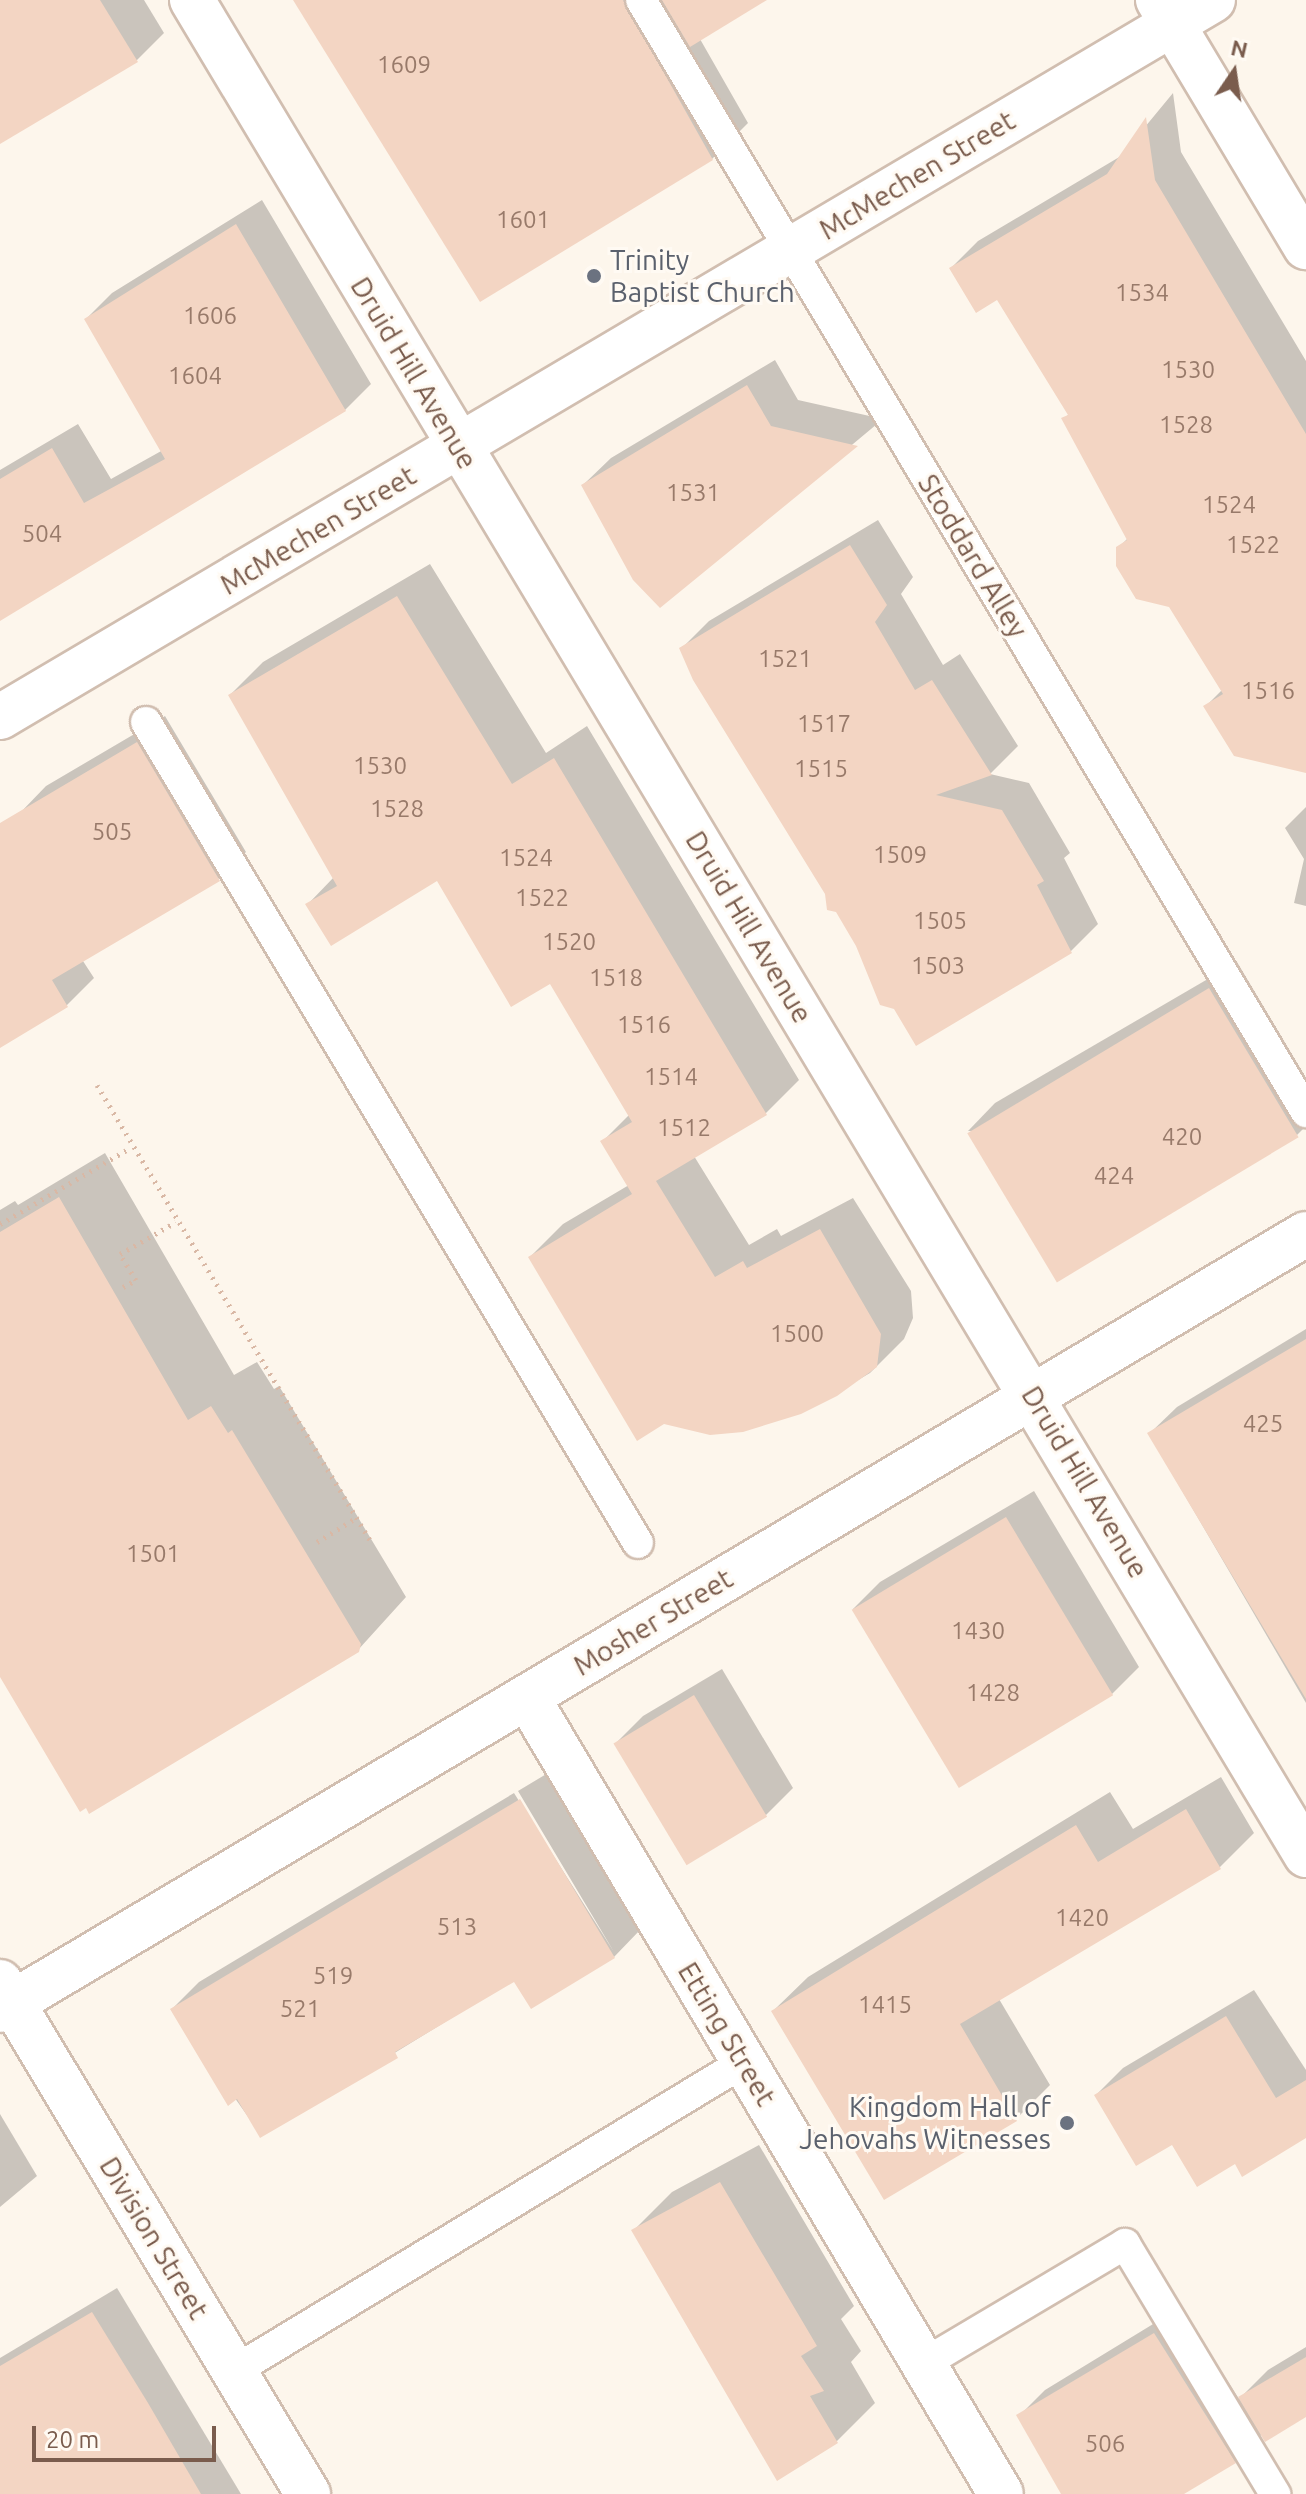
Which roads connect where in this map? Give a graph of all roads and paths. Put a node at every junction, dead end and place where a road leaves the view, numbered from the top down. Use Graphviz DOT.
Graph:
graph roads {
  1 [pos="192,0"];
  2 [pos="641,0"];
  3 [pos="1213,0"];
  4 [pos="1171,8"];
  5 [pos="1306,247"];
  6 [pos="790,250"];
  7 [pos="458,447"];
  8 [pos="0,717"];
  9 [pos="146,722"];
  10 [pos="97,1085"];
  11 [pos="1306,1112"];
  12 [pos="130,1148"];
  13 [pos="176,1222"];
  14 [pos="0,1224"];
  15 [pos="1306,1234"];
  16 [pos="123,1287"];
  17 [pos="1034,1396"];
  18 [pos="356,1518"];
  19 [pos="317,1542"];
  20 [pos="371,1542"];
  21 [pos="638,1543"];
  22 [pos="527,1697"];
  23 [pos="1306,1855"];
  24 [pos="4,1998"];
  25 [pos="744,2062"];
  26 [pos="923,2364"];
  27 [pos="234,2371"];
  28 [pos="308,2494"];
  29 [pos="1001,2494"];
  30 [pos="1275,2494"];
  1 -- 7 [label="street, Druid Hill Avenue"];
  2 -- 6 [label="lane, Stoddard Alley"];
  3 -- 4 [label="street, McMechen Street"];
  4 -- 5 [label="street"];
  4 -- 6 [label="street, McMechen Street"];
  6 -- 7 [label="street, McMechen Street"];
  6 -- 11 [label="lane, Stoddard Alley"];
  7 -- 8 [label="street, McMechen Street"];
  7 -- 17 [label="street, Druid Hill Avenue"];
  9 -- 21 [label="lane"];
  10 -- 12 [label="path"];
  12 -- 13 [label="path"];
  12 -- 14 [label="path"];
  13 -- 16 [label="path"];
  13 -- 18 [label="path"];
  15 -- 17 [label="street, Mosher Street"];
  17 -- 22 [label="street, Mosher Street"];
  17 -- 23 [label="street, Druid Hill Avenue"];
  18 -- 19 [label="path"];
  18 -- 20 [label="path"];
  22 -- 24 [label="street, Mosher Street"];
  22 -- 25 [label="street, Etting Street"];
  24 -- 27 [label="street, Division Street"];
  25 -- 26 [label="street, Etting Street"];
  25 -- 27 [label="lane"];
  26 -- 29 [label="street, Etting Street"];
  26 -- 30 [label="lane"];
  27 -- 28 [label="street, Division Street"];
}
